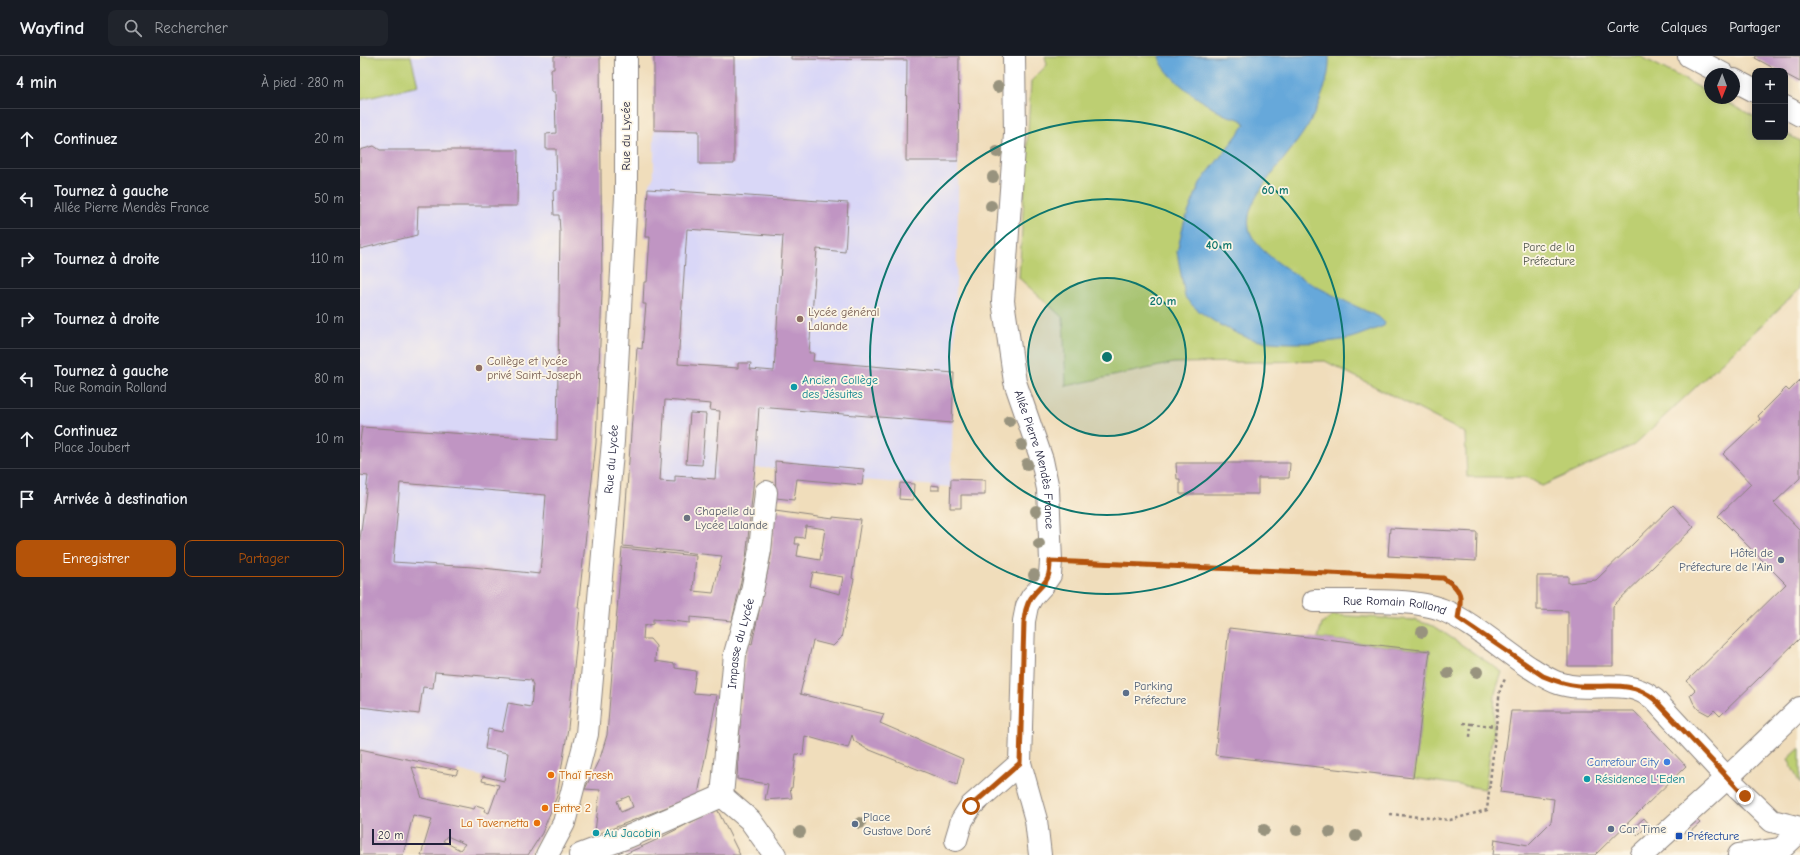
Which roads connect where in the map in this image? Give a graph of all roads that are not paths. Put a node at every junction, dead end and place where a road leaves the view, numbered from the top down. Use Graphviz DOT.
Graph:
graph roads {
  1 [pos="626,56"];
  2 [pos="1014,56"];
  3 [pos="1690,56"];
  4 [pos="1713,68"];
  5 [pos="1740,83"];
  6 [pos="1752,89"];
  7 [pos="1788,108"];
  8 [pos="1800,114"];
  9 [pos="766,492"];
  10 [pos="1314,602"];
  11 [pos="1800,708"];
  12 [pos="1020,763"];
  13 [pos="1727,778"];
  14 [pos="722,796"];
  15 [pos="1800,829"];
  16 [pos="956,840"];
  17 [pos="547,855"];
  18 [pos="580,855"];
  19 [pos="775,855"];
  20 [pos="1040,855"];
  21 [pos="1643,855"];
  22 [pos="1739,855"];
  1 -- 17 [label="street, Rue du Lycée"];
  2 -- 12 [label="street, Allée Pierre Mendès France"];
  3 -- 4 [label="street"];
  5 -- 6 [label="street"];
  7 -- 8 [label="street"];
  9 -- 14 [label="street, Impasse du Lycée"];
  10 -- 13 [label="street, Rue Romain Rolland"];
  11 -- 13 [label="street"];
  12 -- 16 [label="street"];
  12 -- 20 [label="street, Allée Pierre Mendès France"];
  13 -- 15 [label="street, Rue Romain Rolland"];
  13 -- 21 [label="street"];
  14 -- 18 [label="street"];
  14 -- 19 [label="street"];
  15 -- 22 [label="street"];
}
